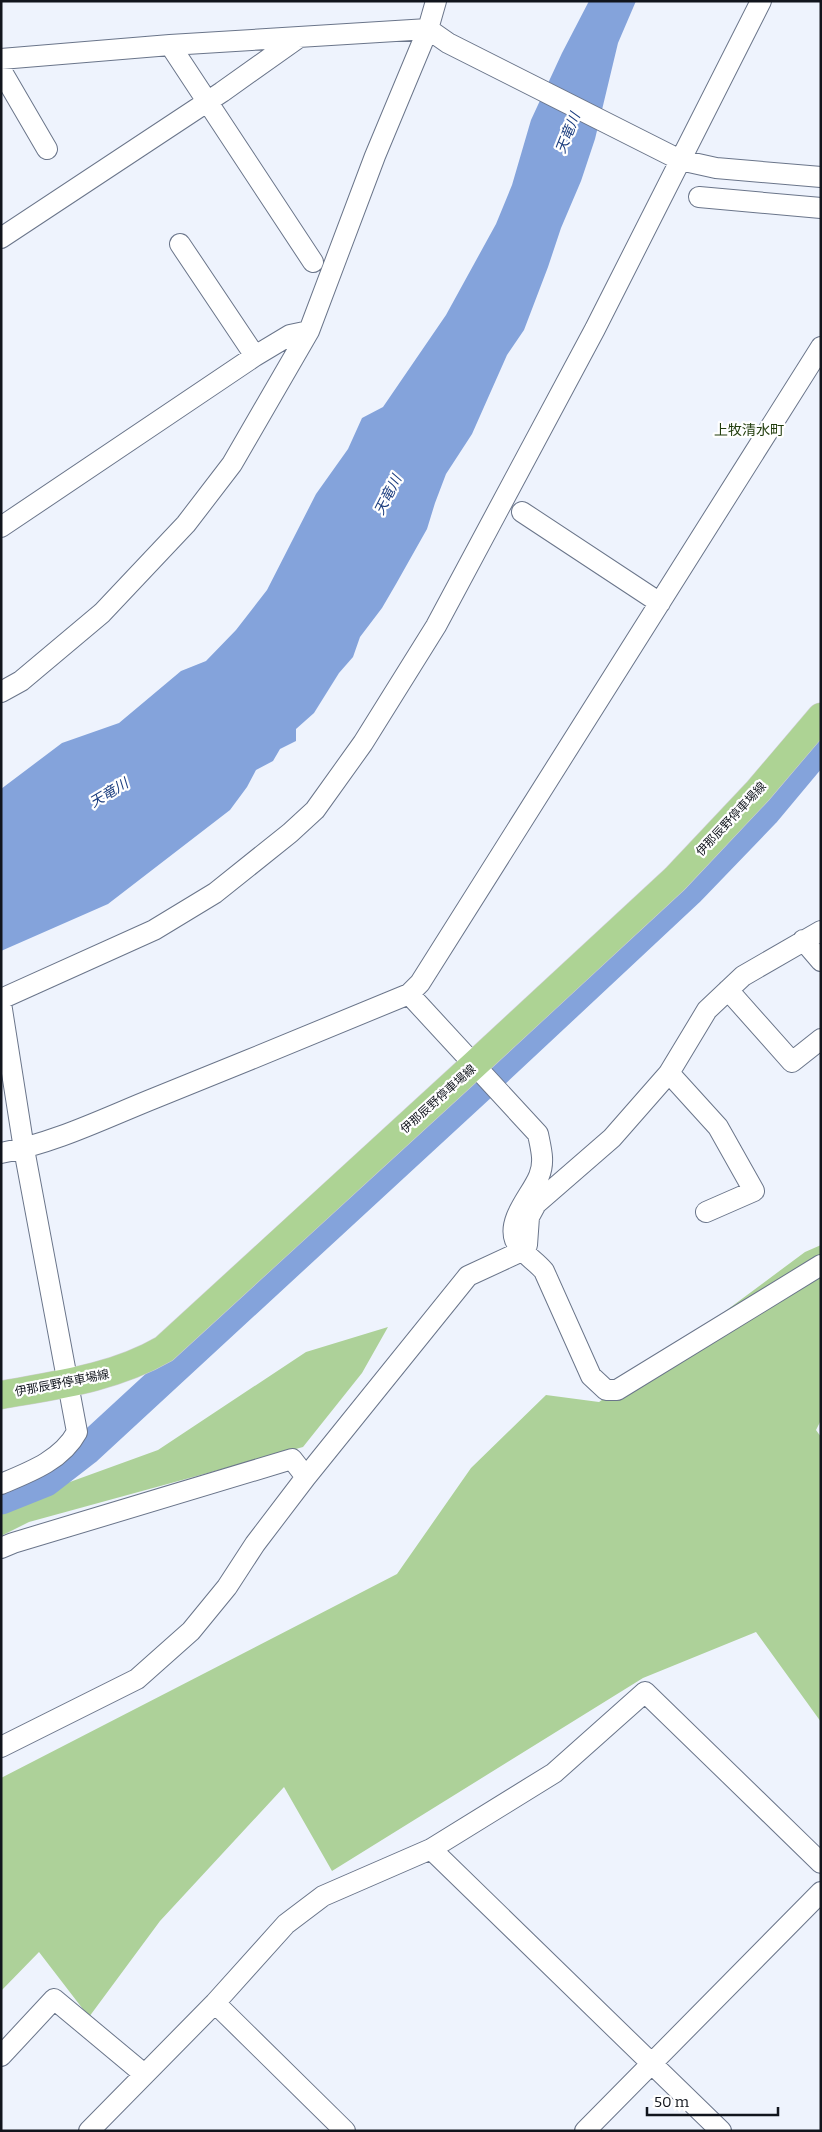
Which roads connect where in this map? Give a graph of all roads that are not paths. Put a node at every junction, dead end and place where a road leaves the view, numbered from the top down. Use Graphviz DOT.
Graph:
graph roads {
  1 [pos="436,1"];
  2 [pos="761,1"];
  3 [pos="428,29"];
  4 [pos="298,38"];
  5 [pos="170,46"];
  6 [pos="1,59"];
  7 [pos="1,70"];
  8 [pos="206,102"];
  9 [pos="47,149"];
  10 [pos="675,158"];
  11 [pos="821,177"];
  12 [pos="699,197"];
  13 [pos="821,208"];
  14 [pos="1,238"];
  15 [pos="180,244"];
  16 [pos="313,262"];
  17 [pos="309,331"];
  18 [pos="821,347"];
  19 [pos="256,356"];
  20 [pos="522,512"];
  21 [pos="1,527"];
  22 [pos="660,602"];
  23 [pos="1,692"];
  24 [pos="821,716"];
  25 [pos="821,931"];
  26 [pos="803,940"];
  27 [pos="821,961"];
  28 [pos="728,990"];
  29 [pos="409,994"];
  30 [pos="1,999"];
  31 [pos="1,1004"];
  32 [pos="821,1039"];
  33 [pos="474,1066"];
  34 [pos="669,1073"];
  35 [pos="24,1149"];
  36 [pos="1,1153"];
  37 [pos="706,1212"];
  38 [pos="522,1251"];
  39 [pos="821,1265"];
  40 [pos="67,1383"];
  41 [pos="1,1395"];
  42 [pos="306,1477"];
  43 [pos="1,1484"];
  44 [pos="1,1548"];
  45 [pos="1,1747"];
  46 [pos="431,1849"];
  47 [pos="821,1863"];
  48 [pos="821,1892"];
  49 [pos="215,2003"];
  50 [pos="1,2056"];
  51 [pos="652,2065"];
  52 [pos="144,2074"];
  53 [pos="89,2131"];
  54 [pos="344,2131"];
  55 [pos="585,2131"];
  56 [pos="722,2131"];
  1 -- 3 [label="street"];
  2 -- 10 [label="street"];
  3 -- 4 [label="street"];
  3 -- 10 [label="street"];
  3 -- 17 [label="street"];
  4 -- 5 [label="street"];
  4 -- 8 [label="street"];
  5 -- 6 [label="street"];
  5 -- 8 [label="street"];
  7 -- 9 [label="street"];
  8 -- 14 [label="street"];
  8 -- 16 [label="street"];
  10 -- 11 [label="street"];
  10 -- 30 [label="street"];
  12 -- 13 [label="street"];
  15 -- 19 [label="street"];
  17 -- 19 [label="street"];
  17 -- 23 [label="street"];
  18 -- 22 [label="street"];
  19 -- 21 [label="street"];
  20 -- 22 [label="street"];
  22 -- 29 [label="street"];
  24 -- 33 [label="main road, 伊那辰野停車場線"];
  25 -- 26 [label="street"];
  26 -- 27 [label="street"];
  26 -- 28 [label="street"];
  28 -- 32 [label="street"];
  28 -- 34 [label="street"];
  29 -- 33 [label="street"];
  29 -- 35 [label="street"];
  31 -- 35 [label="street"];
  33 -- 38 [label="street"];
  33 -- 40 [label="main road, 伊那辰野停車場線"];
  34 -- 37 [label="street"];
  34 -- 38 [label="street"];
  35 -- 36 [label="street"];
  35 -- 40 [label="street"];
  38 -- 39 [label="street"];
  38 -- 42 [label="street"];
  40 -- 41 [label="main road, 伊那辰野停車場線"];
  40 -- 43 [label="street"];
  42 -- 44 [label="street"];
  42 -- 45 [label="street"];
  46 -- 47 [label="street"];
  46 -- 49 [label="street"];
  46 -- 51 [label="street"];
  48 -- 51 [label="street"];
  49 -- 52 [label="street"];
  49 -- 54 [label="street"];
  50 -- 52 [label="street"];
  51 -- 55 [label="street"];
  51 -- 56 [label="street"];
  52 -- 53 [label="street"];
}
